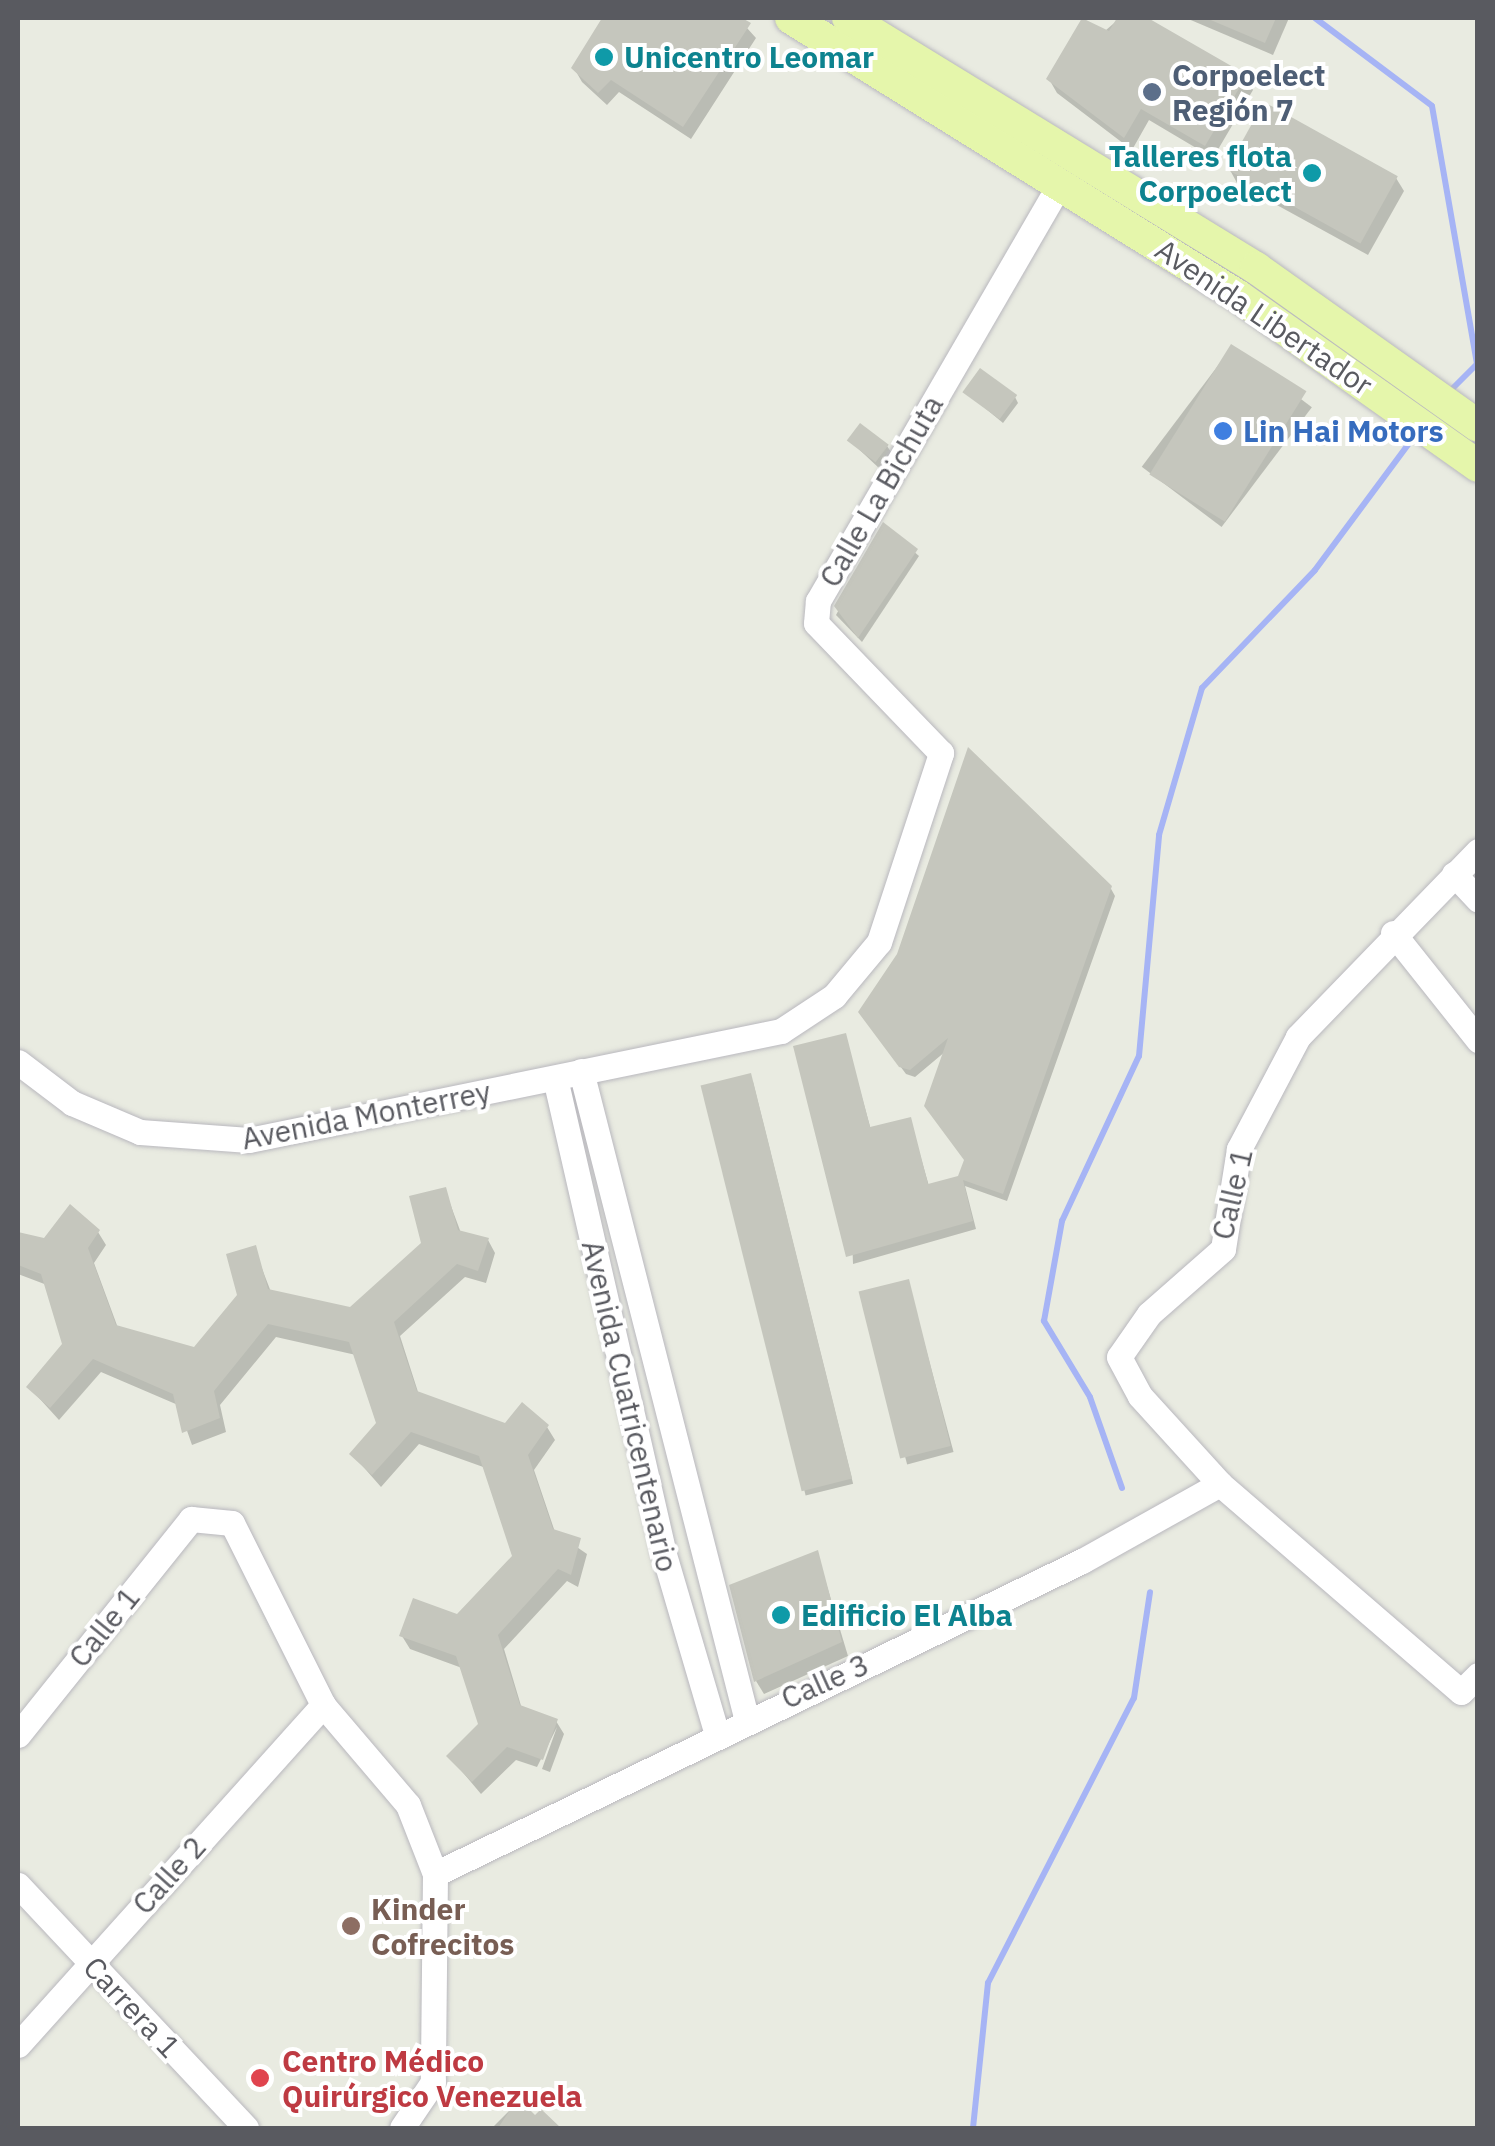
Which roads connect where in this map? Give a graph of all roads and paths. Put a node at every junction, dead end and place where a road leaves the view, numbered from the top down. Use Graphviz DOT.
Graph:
graph roads {
  1 [pos="791,18"];
  2 [pos="848,18"];
  3 [pos="1060,184"];
  4 [pos="1478,426"];
  5 [pos="1478,466"];
  6 [pos="1478,850"];
  7 [pos="1454,874"];
  8 [pos="1478,900"];
  9 [pos="1393,932"];
  10 [pos="1478,1040"];
  11 [pos="18,1062"];
  12 [pos="581,1071"];
  13 [pos="554,1078"];
  14 [pos="1220,1484"];
  15 [pos="1469,1684"];
  16 [pos="323,1705"];
  17 [pos="746,1717"];
  18 [pos="716,1731"];
  19 [pos="18,1735"];
  20 [pos="435,1874"];
  21 [pos="18,1885"];
  22 [pos="90,1962"];
  23 [pos="18,2046"];
  24 [pos="246,2128"];
  25 [pos="402,2128"];
  1 -- 3 [label="main road, Avenida Libertador"];
  2 -- 4 [label="main road, Avenida Libertador"];
  3 -- 5 [label="main road, Avenida Libertador"];
  3 -- 12 [label="street, Calle La Bichuta"];
  6 -- 7 [label="street, Calle 1"];
  7 -- 8 [label="street"];
  7 -- 9 [label="street, Calle 1"];
  9 -- 10 [label="street"];
  9 -- 14 [label="street, Calle 1"];
  11 -- 13 [label="street, Avenida Monterrey"];
  12 -- 13 [label="street, Calle La Bichuta"];
  12 -- 17 [label="street, Avenida Cuatricentenario"];
  13 -- 18 [label="street, Avenida Cuatricentenario"];
  14 -- 15 [label="street"];
  14 -- 17 [label="street, Calle 3"];
  16 -- 19 [label="street, Calle 1"];
  16 -- 20 [label="street"];
  16 -- 22 [label="street, Calle 2"];
  17 -- 18 [label="street, Calle 3"];
  18 -- 20 [label="street, Calle 3"];
  20 -- 25 [label="street"];
  21 -- 22 [label="street, Carrera 1"];
  22 -- 23 [label="street, Calle 2"];
  22 -- 24 [label="street, Carrera 1"];
}
